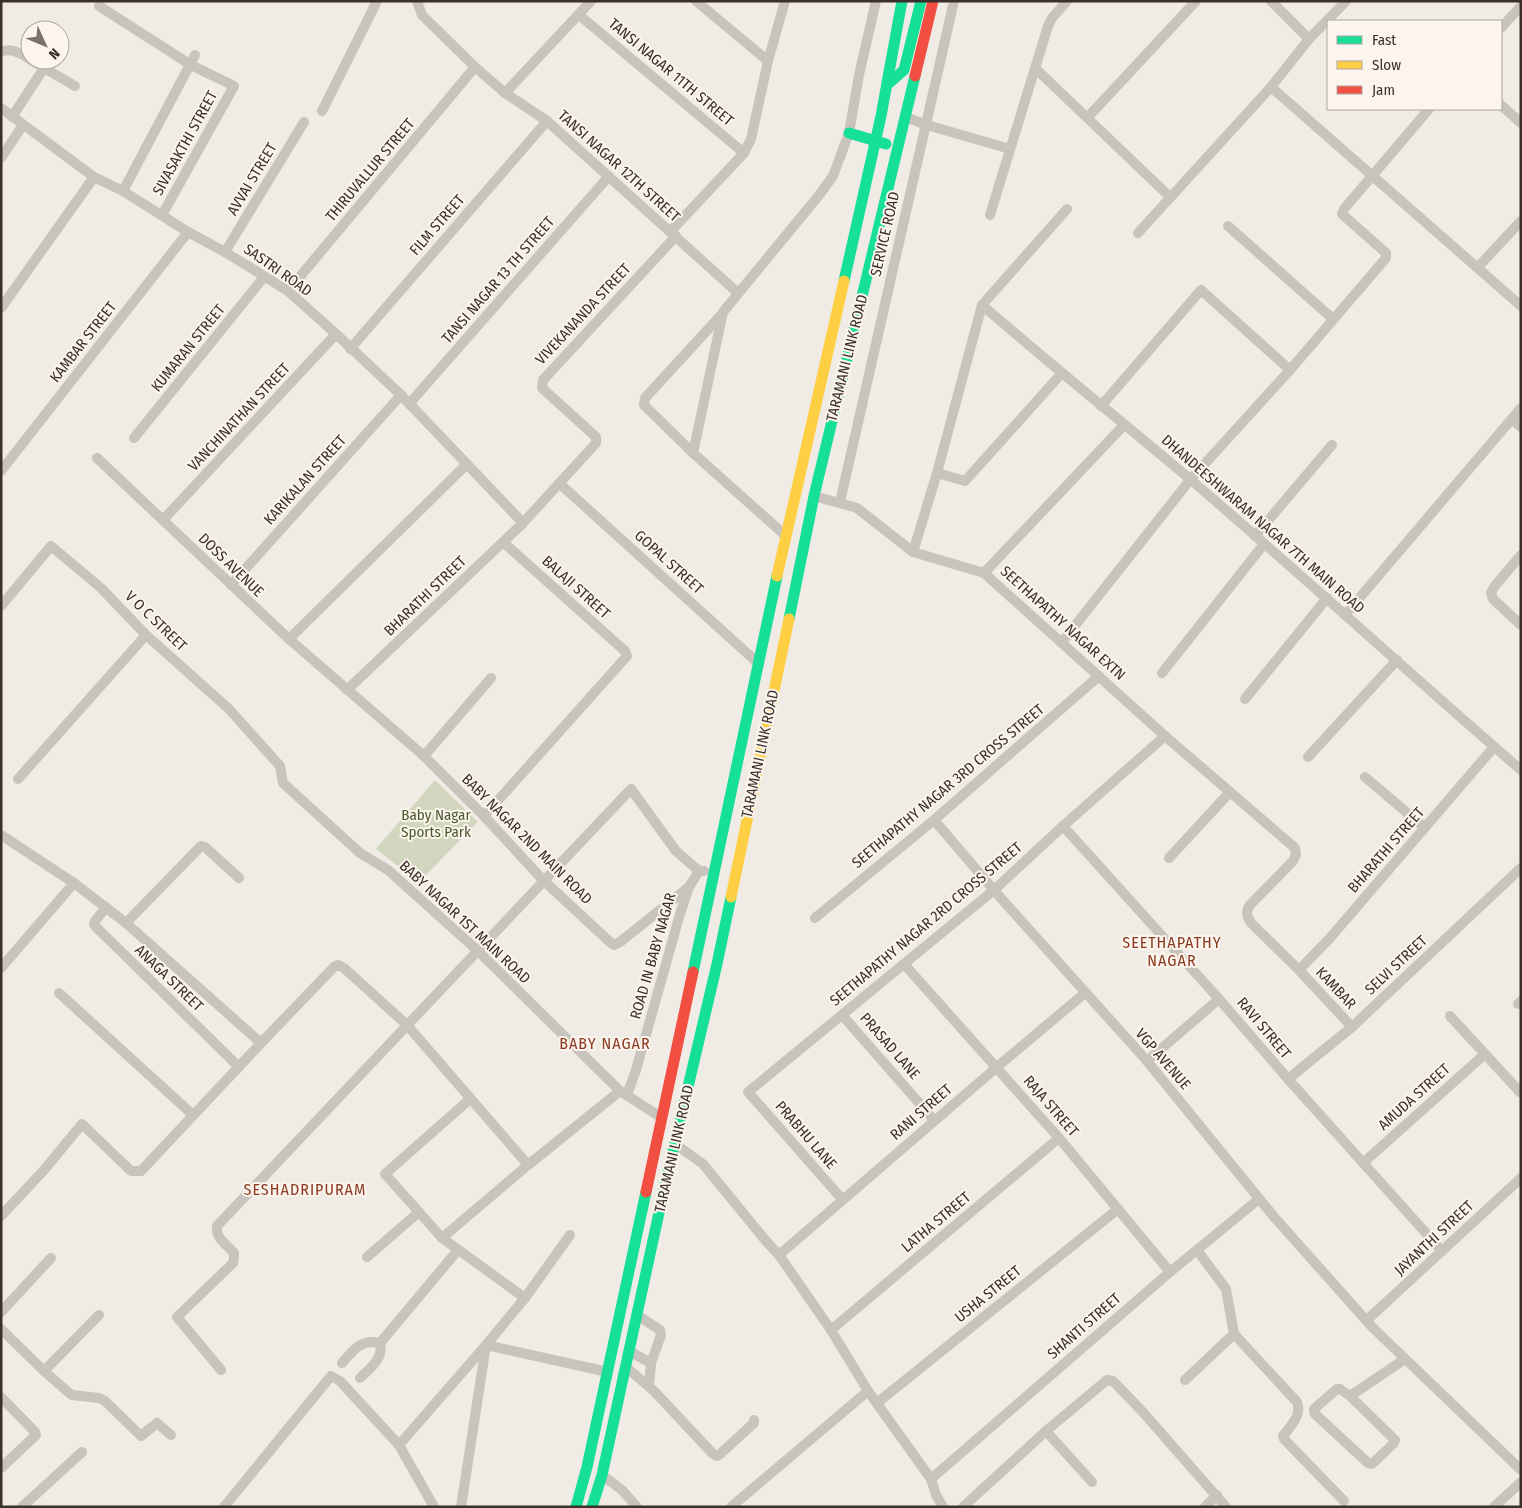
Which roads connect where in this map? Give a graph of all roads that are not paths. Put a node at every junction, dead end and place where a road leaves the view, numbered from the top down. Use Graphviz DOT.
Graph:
graph roads {
  1 [pos="378,1"];
  2 [pos="417,1"];
  3 [pos="591,1"];
  4 [pos="696,1"];
  5 [pos="785,1"];
  6 [pos="876,1"];
  7 [pos="902,1"];
  8 [pos="921,1"];
  9 [pos="933,1"];
  10 [pos="954,1"];
  11 [pos="1068,1"];
  12 [pos="1196,1"];
  13 [pos="1271,1"];
  14 [pos="1346,1"];
  15 [pos="99,6"];
  16 [pos="1521,6"];
  17 [pos="579,15"];
  18 [pos="1328,20"];
  19 [pos="1327,21"];
  20 [pos="1502,27"];
  21 [pos="1309,39"];
  22 [pos="934,43"];
  23 [pos="1,52"];
  24 [pos="20,55"];
  25 [pos="193,60"];
  26 [pos="768,61"];
  27 [pos="475,68"];
  28 [pos="1035,68"];
  29 [pos="43,70"];
  30 [pos="47,70"];
  31 [pos="887,85"];
  32 [pos="75,86"];
  33 [pos="1271,87"];
  34 [pos="505,93"];
  35 [pos="1502,106"];
  36 [pos="1,108"];
  37 [pos="322,110"];
  38 [pos="1428,110"];
  39 [pos="12,117"];
  40 [pos="905,117"];
  41 [pos="1088,117"];
  42 [pos="547,121"];
  43 [pos="304,122"];
  44 [pos="1521,123"];
  45 [pos="23,125"];
  46 [pos="927,125"];
  47 [pos="849,133"];
  48 [pos="875,141"];
  49 [pos="898,148"];
  50 [pos="1010,150"];
  51 [pos="744,153"];
  52 [pos="1,158"];
  53 [pos="609,176"];
  54 [pos="1372,176"];
  55 [pos="94,177"];
  56 [pos="123,191"];
  57 [pos="1170,197"];
  58 [pos="1067,209"];
  59 [pos="162,215"];
  60 [pos="990,215"];
  61 [pos="1521,222"];
  62 [pos="1228,226"];
  63 [pos="188,232"];
  64 [pos="1138,233"];
  65 [pos="673,234"];
  66 [pos="225,252"];
  67 [pos="1478,267"];
  68 [pos="264,277"];
  69 [pos="288,291"];
  70 [pos="738,293"];
  71 [pos="982,305"];
  72 [pos="1521,306"];
  73 [pos="1,308"];
  74 [pos="724,312"];
  75 [pos="1332,319"];
  76 [pos="336,334"];
  77 [pos="350,348"];
  78 [pos="1290,370"];
  79 [pos="1061,374"];
  80 [pos="400,395"];
  81 [pos="409,404"];
  82 [pos="1101,406"];
  83 [pos="1521,408"];
  84 [pos="1512,419"];
  85 [pos="1124,425"];
  86 [pos="1521,427"];
  87 [pos="134,438"];
  88 [pos="1332,445"];
  89 [pos="693,453"];
  90 [pos="97,458"];
  91 [pos="467,464"];
  92 [pos="1,471"];
  93 [pos="937,473"];
  94 [pos="1190,480"];
  95 [pos="559,484"];
  96 [pos="814,496"];
  97 [pos="840,502"];
  98 [pos="163,520"];
  99 [pos="523,523"];
  100 [pos="786,536"];
  101 [pos="1255,536"];
  102 [pos="503,542"];
  103 [pos="1264,544"];
  104 [pos="913,552"];
  105 [pos="1521,555"];
  106 [pos="984,573"];
  107 [pos="231,585"];
  108 [pos="1327,598"];
  109 [pos="1,606"];
  110 [pos="1345,615"];
  111 [pos="1521,625"];
  112 [pos="146,635"];
  113 [pos="289,640"];
  114 [pos="1062,642"];
  115 [pos="1397,660"];
  116 [pos="759,664"];
  117 [pos="1162,673"];
  118 [pos="1099,676"];
  119 [pos="491,678"];
  120 [pos="348,690"];
  121 [pos="1245,699"];
  122 [pos="1165,736"];
  123 [pos="1494,747"];
  124 [pos="424,756"];
  125 [pos="1308,757"];
  126 [pos="1521,770"];
  127 [pos="1365,777"];
  128 [pos="18,780"];
  129 [pos="283,783"];
  130 [pos="1230,792"];
  131 [pos="484,816"];
  132 [pos="934,820"];
  133 [pos="1265,821"];
  134 [pos="1063,826"];
  135 [pos="1424,828"];
  136 [pos="1,835"];
  137 [pos="1169,858"];
  138 [pos="1521,868"];
  139 [pos="715,870"];
  140 [pos="699,871"];
  141 [pos="239,878"];
  142 [pos="544,880"];
  143 [pos="74,883"];
  144 [pos="689,886"];
  145 [pos="994,890"];
  146 [pos="106,908"];
  147 [pos="706,908"];
  148 [pos="727,912"];
  149 [pos="816,918"];
  150 [pos="126,923"];
  151 [pos="477,950"];
  152 [pos="904,964"];
  153 [pos="1,968"];
  154 [pos="1299,970"];
  155 [pos="1084,993"];
  156 [pos="59,994"];
  157 [pos="1219,999"];
  158 [pos="842,1015"];
  159 [pos="1450,1016"];
  160 [pos="407,1025"];
  161 [pos="1352,1027"];
  162 [pos="261,1042"];
  163 [pos="1485,1054"];
  164 [pos="1147,1061"];
  165 [pos="239,1067"];
  166 [pos="996,1067"];
  167 [pos="1288,1079"];
  168 [pos="748,1092"];
  169 [pos="1520,1092"];
  170 [pos="624,1093"];
  171 [pos="470,1099"];
  172 [pos="193,1115"];
  173 [pos="662,1118"];
  174 [pos="934,1120"];
  175 [pos="1059,1138"];
  176 [pos="675,1144"];
  177 [pos="1363,1163"];
  178 [pos="528,1165"];
  179 [pos="1521,1178"];
  180 [pos="842,1199"];
  181 [pos="1259,1199"];
  182 [pos="1118,1209"];
  183 [pos="419,1212"];
  184 [pos="1,1216"];
  185 [pos="570,1235"];
  186 [pos="442,1238"];
  187 [pos="458,1250"];
  188 [pos="1196,1250"];
  189 [pos="1442,1251"];
  190 [pos="779,1255"];
  191 [pos="367,1257"];
  192 [pos="50,1258"];
  193 [pos="1170,1272"];
  194 [pos="525,1298"];
  195 [pos="1,1312"];
  196 [pos="99,1315"];
  197 [pos="637,1315"];
  198 [pos="1367,1320"];
  199 [pos="1,1329"];
  200 [pos="831,1330"];
  201 [pos="1234,1334"];
  202 [pos="380,1343"];
  203 [pos="486,1345"];
  204 [pos="629,1351"];
  205 [pos="1405,1359"];
  206 [pos="342,1363"];
  207 [pos="651,1363"];
  208 [pos="626,1367"];
  209 [pos="221,1370"];
  210 [pos="44,1371"];
  211 [pos="608,1372"];
  212 [pos="360,1378"];
  213 [pos="1185,1380"];
  214 [pos="649,1386"];
  215 [pos="868,1392"];
  216 [pos="1350,1396"];
  217 [pos="1,1397"];
  218 [pos="877,1403"];
  219 [pos="754,1420"];
  220 [pos="1046,1431"];
  221 [pos="171,1435"];
  222 [pos="398,1445"];
  223 [pos="82,1452"];
  224 [pos="1,1468"];
  225 [pos="1521,1470"];
  226 [pos="586,1471"];
  227 [pos="602,1475"];
  228 [pos="931,1479"];
  229 [pos="1092,1482"];
  230 [pos="1521,1482"];
  231 [pos="1217,1495"];
  232 [pos="1344,1501"];
  233 [pos="22,1507"];
  234 [pos="224,1507"];
  235 [pos="434,1507"];
  236 [pos="461,1507"];
  237 [pos="576,1507"];
  238 [pos="592,1507"];
  239 [pos="638,1507"];
  240 [pos="731,1507"];
  241 [pos="943,1507"];
  242 [pos="963,1507"];
  243 [pos="1205,1507"];
  244 [pos="1226,1507"];
  245 [pos="1494,1507"];
  1 -- 37 [label="street"];
  2 -- 27 [label="street, TANSI NAGAR 12TH STREET"];
  3 -- 17 [label="street"];
  4 -- 26 [label="street"];
  5 -- 26 [label="street"];
  6 -- 47 [label="street"];
  7 -- 31 [label="main road, TARAMANI LINK ROAD"];
  8 -- 31 [label="main road"];
  9 -- 22 [label="main road, TARAMANI LINK ROAD"];
  10 -- 22 [label="street, SERVICE ROAD"];
  11 -- 28 [label="street"];
  12 -- 41 [label="street"];
  13 -- 21 [label="street"];
  14 -- 18 [label="street"];
  15 -- 25 [label="street"];
  16 -- 20 [label="street"];
  17 -- 34 [label="street"];
  17 -- 51 [label="street, TANSI NAGAR 11TH STREET"];
  19 -- 21 [label="street"];
  21 -- 33 [label="street"];
  22 -- 40 [label="main road, TARAMANI LINK ROAD"];
  22 -- 46 [label="street, SERVICE ROAD"];
  23 -- 24 [label="street"];
  25 -- 56 [label="street"];
  25 -- 59 [label="street, SIVASAKTHI STREET"];
  26 -- 51 [label="street"];
  27 -- 34 [label="street, TANSI NAGAR 12TH STREET"];
  27 -- 69 [label="street, THIRUVALLUR STREET"];
  28 -- 41 [label="street"];
  28 -- 50 [label="street"];
  29 -- 39 [label="street"];
  30 -- 32 [label="street"];
  31 -- 48 [label="main road, TARAMANI LINK ROAD"];
  33 -- 54 [label="street"];
  33 -- 57 [label="street"];
  34 -- 42 [label="street, TANSI NAGAR 12TH STREET"];
  35 -- 44 [label="street"];
  36 -- 39 [label="street, SASTRI ROAD"];
  38 -- 54 [label="street"];
  39 -- 45 [label="street, SASTRI ROAD"];
  40 -- 46 [label="street"];
  40 -- 49 [label="main road, TARAMANI LINK ROAD"];
  41 -- 57 [label="street"];
  42 -- 53 [label="street, TANSI NAGAR 12TH STREET"];
  42 -- 77 [label="street, FILM STREET"];
  43 -- 66 [label="street, AVVAI STREET"];
  45 -- 52 [label="street"];
  45 -- 55 [label="street, SASTRI ROAD"];
  46 -- 50 [label="street"];
  46 -- 97 [label="street, SERVICE ROAD"];
  47 -- 48 [label="main road"];
  47 -- 70 [label="street"];
  48 -- 49 [label="main road"];
  48 -- 100 [label="main road, TARAMANI LINK ROAD"];
  49 -- 96 [label="main road, TARAMANI LINK ROAD"];
  50 -- 60 [label="street"];
  51 -- 65 [label="street"];
  53 -- 65 [label="street, TANSI NAGAR 12TH STREET"];
  53 -- 81 [label="street, TANSI NAGAR 13 TH STREET"];
  54 -- 67 [label="street"];
  54 -- 75 [label="street"];
  55 -- 56 [label="street, SASTRI ROAD"];
  55 -- 73 [label="street"];
  56 -- 59 [label="street, SASTRI ROAD"];
  57 -- 64 [label="street"];
  58 -- 71 [label="street"];
  59 -- 63 [label="street, SASTRI ROAD"];
  61 -- 67 [label="street"];
  62 -- 75 [label="street"];
  63 -- 66 [label="street, SASTRI ROAD"];
  63 -- 92 [label="street, KAMBAR STREET"];
  65 -- 70 [label="street, TANSI NAGAR 12TH STREET"];
  65 -- 95 [label="street, VIVEKANANDA STREET"];
  66 -- 68 [label="street, SASTRI ROAD"];
  67 -- 72 [label="street"];
  68 -- 69 [label="street, SASTRI ROAD"];
  68 -- 87 [label="street, KUMARAN STREET"];
  69 -- 76 [label="street, SASTRI ROAD"];
  70 -- 74 [label="street"];
  71 -- 79 [label="street, DHANDEESHWARAM NAGAR 7TH MAIN ROAD"];
  71 -- 93 [label="street"];
  74 -- 89 [label="street"];
  74 -- 89 [label="street"];
  75 -- 78 [label="street"];
  76 -- 77 [label="street, SASTRI ROAD"];
  76 -- 98 [label="street, VANCHINATHAN STREET"];
  77 -- 80 [label="street, SASTRI ROAD"];
  78 -- 82 [label="street"];
  78 -- 94 [label="street"];
  79 -- 82 [label="street, DHANDEESHWARAM NAGAR 7TH MAIN ROAD"];
  79 -- 93 [label="street"];
  80 -- 81 [label="street, SASTRI ROAD"];
  80 -- 107 [label="street, KARIKALAN STREET"];
  81 -- 91 [label="street, SASTRI ROAD"];
  82 -- 85 [label="street, DHANDEESHWARAM NAGAR 7TH MAIN ROAD"];
  83 -- 84 [label="street"];
  84 -- 86 [label="street"];
  84 -- 110 [label="street"];
  85 -- 94 [label="street, DHANDEESHWARAM NAGAR 7TH MAIN ROAD"];
  85 -- 106 [label="street"];
  88 -- 101 [label="street"];
  89 -- 100 [label="street"];
  90 -- 98 [label="street, DOSS AVENUE"];
  91 -- 99 [label="street, SASTRI ROAD"];
  91 -- 113 [label="street"];
  93 -- 104 [label="street"];
  94 -- 101 [label="street, DHANDEESHWARAM NAGAR 7TH MAIN ROAD"];
  94 -- 114 [label="street"];
  95 -- 99 [label="street, VIVEKANANDA STREET"];
  95 -- 116 [label="street, GOPAL STREET"];
  96 -- 97 [label="street, SEETHAPATHY NAGAR EXTN"];
  96 -- 148 [label="main road, TARAMANI LINK ROAD"];
  97 -- 104 [label="street, SEETHAPATHY NAGAR EXTN"];
  98 -- 107 [label="street, DOSS AVENUE"];
  99 -- 102 [label="street, BHARATHI STREET"];
  100 -- 116 [label="main road, TARAMANI LINK ROAD"];
  101 -- 103 [label="street, DHANDEESHWARAM NAGAR 7TH MAIN ROAD"];
  102 -- 120 [label="street, BHARATHI STREET"];
  102 -- 131 [label="street, BALAJI STREET"];
  103 -- 108 [label="street, DHANDEESHWARAM NAGAR 7TH MAIN ROAD"];
  103 -- 117 [label="street"];
  104 -- 106 [label="street, SEETHAPATHY NAGAR EXTN"];
  105 -- 111 [label="street"];
  106 -- 114 [label="street, SEETHAPATHY NAGAR EXTN"];
  107 -- 113 [label="street, DOSS AVENUE"];
  108 -- 110 [label="street, DHANDEESHWARAM NAGAR 7TH MAIN ROAD"];
  108 -- 121 [label="street"];
  109 -- 112 [label="street, V O C STREET"];
  110 -- 115 [label="street, DHANDEESHWARAM NAGAR 7TH MAIN ROAD"];
  112 -- 128 [label="street"];
  112 -- 129 [label="street, V O C STREET"];
  113 -- 120 [label="street, DOSS AVENUE"];
  114 -- 118 [label="street, SEETHAPATHY NAGAR EXTN"];
  115 -- 123 [label="street, DHANDEESHWARAM NAGAR 7TH MAIN ROAD"];
  115 -- 125 [label="street"];
  116 -- 139 [label="main road, TARAMANI LINK ROAD"];
  118 -- 122 [label="street, SEETHAPATHY NAGAR EXTN"];
  118 -- 132 [label="street, SEETHAPATHY NAGAR 3RD CROSS STREET"];
  119 -- 124 [label="street"];
  120 -- 124 [label="street, BABY NAGAR 2ND MAIN ROAD"];
  122 -- 130 [label="street, SEETHAPATHY NAGAR EXTN"];
  122 -- 134 [label="street, SEETHAPATHY NAGAR 2RD CROSS STREET"];
  123 -- 126 [label="street, DHANDEESHWARAM NAGAR 7TH MAIN ROAD"];
  123 -- 135 [label="street, BHARATHI STREET"];
  124 -- 131 [label="street, BABY NAGAR 2ND MAIN ROAD"];
  127 -- 135 [label="street"];
  129 -- 151 [label="street, BABY NAGAR 1ST MAIN ROAD"];
  130 -- 133 [label="street, SEETHAPATHY NAGAR EXTN"];
  130 -- 137 [label="street"];
  131 -- 142 [label="street, BABY NAGAR 2ND MAIN ROAD"];
  132 -- 145 [label="street, VGP AVENUE"];
  132 -- 149 [label="street, SEETHAPATHY NAGAR 3RD CROSS STREET"];
  133 -- 154 [label="street, KAMBAR"];
  134 -- 145 [label="street, SEETHAPATHY NAGAR 2RD CROSS STREET"];
  134 -- 157 [label="street, RAVI STREET"];
  135 -- 154 [label="street, BHARATHI STREET"];
  136 -- 143 [label="street"];
  138 -- 161 [label="street, SELVI STREET"];
  139 -- 140 [label="street"];
  139 -- 147 [label="main road, TARAMANI LINK ROAD"];
  140 -- 142 [label="street"];
  140 -- 144 [label="street, ROAD IN BABY NAGAR"];
  141 -- 150 [label="street"];
  142 -- 144 [label="street, BABY NAGAR 2ND MAIN ROAD"];
  142 -- 151 [label="street"];
  143 -- 146 [label="street"];
  143 -- 153 [label="street"];
  144 -- 170 [label="street, ROAD IN BABY NAGAR"];
  145 -- 152 [label="street, SEETHAPATHY NAGAR 2RD CROSS STREET"];
  145 -- 155 [label="street, VGP AVENUE"];
  146 -- 150 [label="street"];
  146 -- 165 [label="street, ANAGA STREET"];
  147 -- 148 [label="main road"];
  147 -- 173 [label="main road, TARAMANI LINK ROAD"];
  148 -- 176 [label="main road, TARAMANI LINK ROAD"];
  150 -- 162 [label="street"];
  151 -- 160 [label="street"];
  151 -- 170 [label="street, BABY NAGAR 1ST MAIN ROAD"];
  152 -- 158 [label="street, SEETHAPATHY NAGAR 2RD CROSS STREET"];
  152 -- 166 [label="street, RAJA STREET"];
  154 -- 161 [label="street, KAMBAR"];
  155 -- 164 [label="street, VGP AVENUE"];
  155 -- 166 [label="street, RANI STREET"];
  156 -- 172 [label="street"];
  157 -- 164 [label="street"];
  157 -- 167 [label="street, RAVI STREET"];
  158 -- 168 [label="street, SEETHAPATHY NAGAR 2RD CROSS STREET"];
  158 -- 174 [label="street, PRASAD LANE"];
  159 -- 163 [label="street"];
  160 -- 162 [label="street"];
  160 -- 171 [label="street"];
  160 -- 209 [label="street"];
  161 -- 167 [label="street, SELVI STREET"];
  162 -- 165 [label="street"];
  163 -- 169 [label="street"];
  163 -- 177 [label="street, AMUDA STREET"];
  164 -- 181 [label="street, VGP AVENUE"];
  165 -- 172 [label="street"];
  166 -- 174 [label="street, RANI STREET"];
  166 -- 175 [label="street, RAJA STREET"];
  167 -- 177 [label="street, RAVI STREET"];
  168 -- 180 [label="street, PRABHU LANE"];
  170 -- 173 [label="street, BABY NAGAR 1ST MAIN ROAD"];
  170 -- 178 [label="street"];
  171 -- 178 [label="street"];
  171 -- 183 [label="street"];
  172 -- 184 [label="street"];
  173 -- 211 [label="main road, TARAMANI LINK ROAD"];
  174 -- 180 [label="street, RANI STREET"];
  175 -- 182 [label="street, RAJA STREET"];
  175 -- 200 [label="street, LATHA STREET"];
  176 -- 190 [label="street"];
  176 -- 197 [label="main road, TARAMANI LINK ROAD"];
  177 -- 189 [label="street, RAVI STREET"];
  178 -- 186 [label="street"];
  179 -- 189 [label="street, JAYANTHI STREET"];
  180 -- 190 [label="street, RANI STREET"];
  181 -- 188 [label="street, SHANTI STREET"];
  181 -- 198 [label="street, VGP AVENUE"];
  182 -- 193 [label="street, RAJA STREET"];
  182 -- 218 [label="street, USHA STREET"];
  183 -- 186 [label="street"];
  183 -- 191 [label="street"];
  185 -- 194 [label="street"];
  186 -- 187 [label="street"];
  187 -- 194 [label="street"];
  187 -- 202 [label="street"];
  188 -- 193 [label="street, SHANTI STREET"];
  188 -- 201 [label="street"];
  189 -- 198 [label="street, JAYANTHI STREET"];
  190 -- 200 [label="street"];
  192 -- 195 [label="street"];
  193 -- 228 [label="street, SHANTI STREET"];
  194 -- 203 [label="street"];
  196 -- 210 [label="street"];
  197 -- 204 [label="main road, TARAMANI LINK ROAD"];
  197 -- 207 [label="street"];
  198 -- 205 [label="street, VGP AVENUE"];
  199 -- 210 [label="street"];
  200 -- 215 [label="street"];
  201 -- 213 [label="street"];
  201 -- 232 [label="street"];
  202 -- 206 [label="street"];
  202 -- 212 [label="street"];
  203 -- 211 [label="street"];
  203 -- 222 [label="street"];
  203 -- 236 [label="street"];
  204 -- 207 [label="street"];
  204 -- 208 [label="main road, TARAMANI LINK ROAD"];
  205 -- 216 [label="street"];
  205 -- 225 [label="street, VGP AVENUE"];
  207 -- 214 [label="street"];
  208 -- 214 [label="street"];
  208 -- 227 [label="main road, TARAMANI LINK ROAD"];
  210 -- 221 [label="street"];
  211 -- 226 [label="main road, TARAMANI LINK ROAD"];
  214 -- 219 [label="street"];
  215 -- 218 [label="street"];
  215 -- 240 [label="street"];
  216 -- 216 [label="street"];
  217 -- 224 [label="street"];
  218 -- 228 [label="street"];
  220 -- 229 [label="street"];
  220 -- 231 [label="street"];
  220 -- 242 [label="street"];
  222 -- 234 [label="street"];
  222 -- 235 [label="street"];
  223 -- 233 [label="street"];
  226 -- 227 [label="main road"];
  226 -- 237 [label="main road, TARAMANI LINK ROAD"];
  227 -- 238 [label="main road, TARAMANI LINK ROAD"];
  227 -- 239 [label="street"];
  228 -- 241 [label="street"];
  230 -- 245 [label="street"];
  231 -- 243 [label="street"];
  231 -- 244 [label="street"];
}
